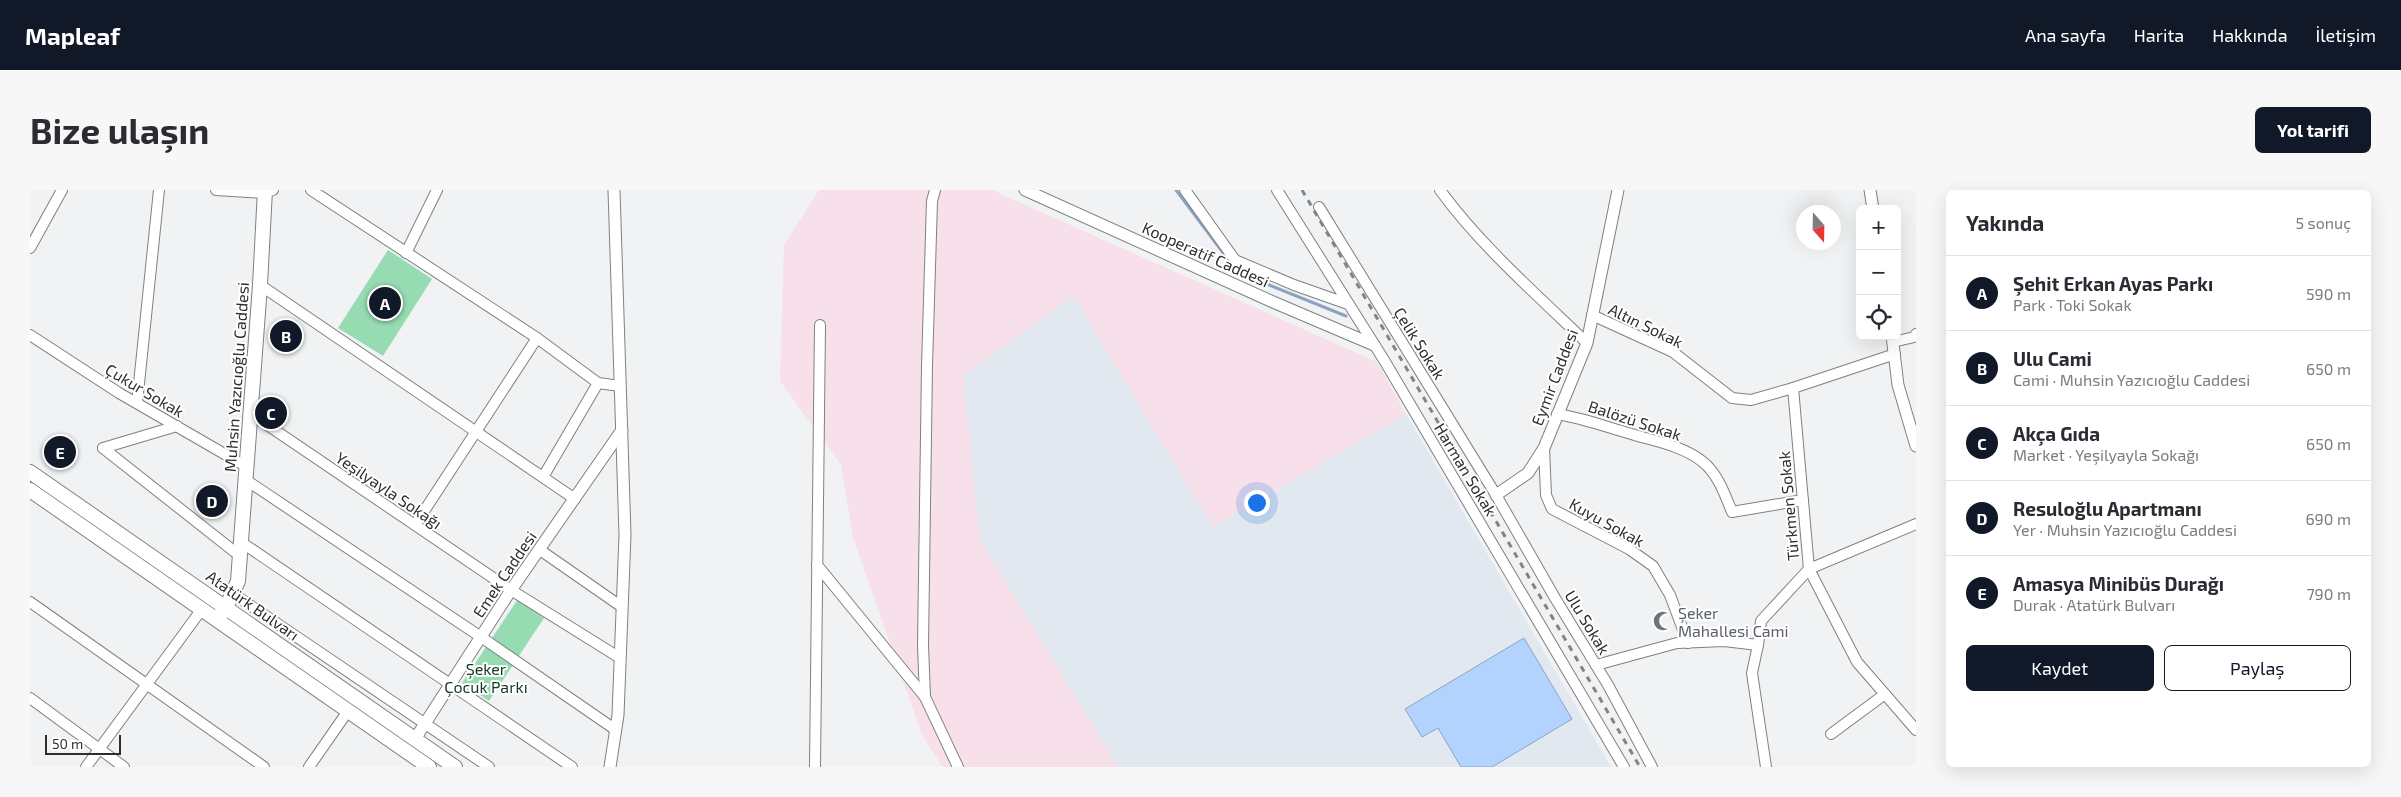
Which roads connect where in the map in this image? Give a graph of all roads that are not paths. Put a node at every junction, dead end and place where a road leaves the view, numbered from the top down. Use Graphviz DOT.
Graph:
graph roads {
  1 [pos="62,190"];
  2 [pos="159,190"];
  3 [pos="216,190"];
  4 [pos="311,190"];
  5 [pos="437,190"];
  6 [pos="614,190"];
  7 [pos="935,190"];
  8 [pos="1025,190"];
  9 [pos="1185,190"];
  10 [pos="1277,190"];
  11 [pos="1440,190"];
  12 [pos="1618,190"];
  13 [pos="1870,190"];
  14 [pos="268,191"];
  15 [pos="1872,205"];
  16 [pos="1319,207"];
  17 [pos="30,248"];
  18 [pos="406,253"];
  19 [pos="260,285"];
  20 [pos="1348,304"];
  21 [pos="1592,315"];
  22 [pos="820,325"];
  23 [pos="30,335"];
  24 [pos="1915,337"];
  25 [pos="537,338"];
  26 [pos="1901,338"];
  27 [pos="1893,340"];
  28 [pos="1587,343"];
  29 [pos="1374,345"];
  30 [pos="1895,354"];
  31 [pos="598,383"];
  32 [pos="620,386"];
  33 [pos="1793,388"];
  34 [pos="137,403"];
  35 [pos="251,414"];
  36 [pos="1557,414"];
  37 [pos="177,426"];
  38 [pos="622,430"];
  39 [pos="475,431"];
  40 [pos="1916,446"];
  41 [pos="1544,448"];
  42 [pos="30,472"];
  43 [pos="247,474"];
  44 [pos="543,477"];
  45 [pos="30,490"];
  46 [pos="1496,495"];
  47 [pos="575,499"];
  48 [pos="1803,500"];
  49 [pos="1916,524"];
  50 [pos="415,525"];
  51 [pos="241,549"];
  52 [pos="540,550"];
  53 [pos="817,565"];
  54 [pos="1809,569"];
  55 [pos="511,590"];
  56 [pos="232,593"];
  57 [pos="30,602"];
  58 [pos="622,607"];
  59 [pos="226,608"];
  60 [pos="202,609"];
  61 [pos="216,619"];
  62 [pos="481,637"];
  63 [pos="1688,643"];
  64 [pos="1758,645"];
  65 [pos="620,658"];
  66 [pos="1596,665"];
  67 [pos="450,684"];
  68 [pos="146,685"];
  69 [pos="1885,694"];
  70 [pos="926,697"];
  71 [pos="30,698"];
  72 [pos="348,711"];
  73 [pos="424,724"];
  74 [pos="1916,729"];
  75 [pos="616,730"];
  76 [pos="1831,734"];
  77 [pos="415,739"];
  78 [pos="99,750"];
  79 [pos="423,765"];
  80 [pos="86,767"];
  81 [pos="124,767"];
  82 [pos="264,767"];
  83 [pos="309,767"];
  84 [pos="455,767"];
  85 [pos="489,767"];
  86 [pos="572,767"];
  87 [pos="610,767"];
  88 [pos="815,767"];
  89 [pos="958,767"];
  90 [pos="1624,767"];
  91 [pos="1652,767"];
  92 [pos="1766,767"];
  1 -- 17 [label="street"];
  2 -- 34 [label="street"];
  3 -- 14 [label="street"];
  4 -- 18 [label="street"];
  5 -- 18 [label="street"];
  6 -- 32 [label="street"];
  7 -- 70 [label="street"];
  8 -- 29 [label="street, Kooperatif Caddesi"];
  9 -- 20 [label="street"];
  10 -- 20 [label="street, Harman Sokak"];
  11 -- 28 [label="street"];
  12 -- 21 [label="street, Eymir Caddesi"];
  13 -- 15 [label="street"];
  14 -- 19 [label="main road, Muhsin Yazıcıoğlu Caddesi"];
  16 -- 46 [label="street, Çelik Sokak"];
  18 -- 25 [label="street"];
  19 -- 35 [label="main road, Muhsin Yazıcıoğlu Caddesi"];
  19 -- 39 [label="street"];
  20 -- 29 [label="street, Harman Sokak"];
  21 -- 28 [label="street, Eymir Caddesi"];
  21 -- 33 [label="street, Altın Sokak"];
  22 -- 53 [label="street"];
  23 -- 34 [label="street, Çukur Sokak"];
  24 -- 26 [label="street"];
  25 -- 31 [label="street"];
  25 -- 39 [label="street"];
  27 -- 30 [label="street"];
  28 -- 36 [label="street, Eymir Caddesi"];
  29 -- 90 [label="street, Harman Sokak"];
  30 -- 33 [label="street"];
  30 -- 40 [label="street"];
  31 -- 32 [label="street"];
  31 -- 44 [label="street"];
  32 -- 38 [label="street"];
  33 -- 48 [label="street, Türkmen Sokak"];
  34 -- 37 [label="street, Çukur Sokak"];
  35 -- 43 [label="main road, Muhsin Yazıcıoğlu Caddesi"];
  35 -- 50 [label="street, Yeşilyayla Sokağı"];
  36 -- 41 [label="street, Eymir Caddesi"];
  36 -- 48 [label="street, Balözü Sokak"];
  37 -- 43 [label="street, Çukur Sokak"];
  37 -- 51 [label="street"];
  38 -- 47 [label="street, Emek Caddesi"];
  38 -- 58 [label="street"];
  39 -- 44 [label="street"];
  39 -- 50 [label="street"];
  41 -- 46 [label="street, Eymir Caddesi"];
  41 -- 63 [label="street, Kuyu Sokak"];
  42 -- 59 [label="main road, Atatürk Bulvarı"];
  43 -- 51 [label="main road, Muhsin Yazıcıoğlu Caddesi"];
  43 -- 62 [label="street, Çukur Sokak"];
  44 -- 47 [label="street"];
  45 -- 60 [label="main road, Atatürk Bulvarı"];
  46 -- 66 [label="street, Ulu Sokak"];
  47 -- 52 [label="street, Emek Caddesi"];
  48 -- 54 [label="street, Türkmen Sokak"];
  49 -- 54 [label="street"];
  50 -- 55 [label="street, Yeşilyayla Sokağı"];
  51 -- 56 [label="main road, Muhsin Yazıcıoğlu Caddesi"];
  51 -- 67 [label="street"];
  52 -- 55 [label="street, Emek Caddesi"];
  52 -- 58 [label="street"];
  53 -- 70 [label="street"];
  53 -- 88 [label="street"];
  54 -- 64 [label="street, Türkmen Sokak"];
  54 -- 69 [label="street"];
  55 -- 62 [label="street, Emek Caddesi"];
  55 -- 65 [label="street, Yeşilyayla Sokağı"];
  56 -- 59 [label="main road, Muhsin Yazıcıoğlu Caddesi"];
  56 -- 73 [label="street"];
  57 -- 68 [label="street"];
  58 -- 65 [label="street"];
  59 -- 61 [label="main road, Muhsin Yazıcıoğlu Caddesi"];
  59 -- 77 [label="main road, Atatürk Bulvarı"];
  60 -- 61 [label="main road, Atatürk Bulvarı"];
  60 -- 68 [label="street"];
  61 -- 72 [label="main road, Atatürk Bulvarı"];
  62 -- 67 [label="street, Emek Caddesi"];
  62 -- 75 [label="street, Çukur Sokak"];
  63 -- 64 [label="street"];
  63 -- 66 [label="street"];
  64 -- 92 [label="street, Türkmen Sokak"];
  65 -- 75 [label="street"];
  66 -- 91 [label="street, Ulu Sokak"];
  67 -- 73 [label="street, Emek Caddesi"];
  67 -- 86 [label="street"];
  68 -- 78 [label="street"];
  68 -- 82 [label="street"];
  69 -- 74 [label="street"];
  69 -- 76 [label="street"];
  70 -- 89 [label="street"];
  71 -- 78 [label="street"];
  72 -- 79 [label="main road, Atatürk Bulvarı"];
  72 -- 83 [label="street"];
  73 -- 77 [label="street, Emek Caddesi"];
  73 -- 85 [label="street"];
  75 -- 87 [label="street"];
  77 -- 84 [label="main road, Atatürk Bulvarı"];
  78 -- 80 [label="street"];
  78 -- 81 [label="street"];
}
